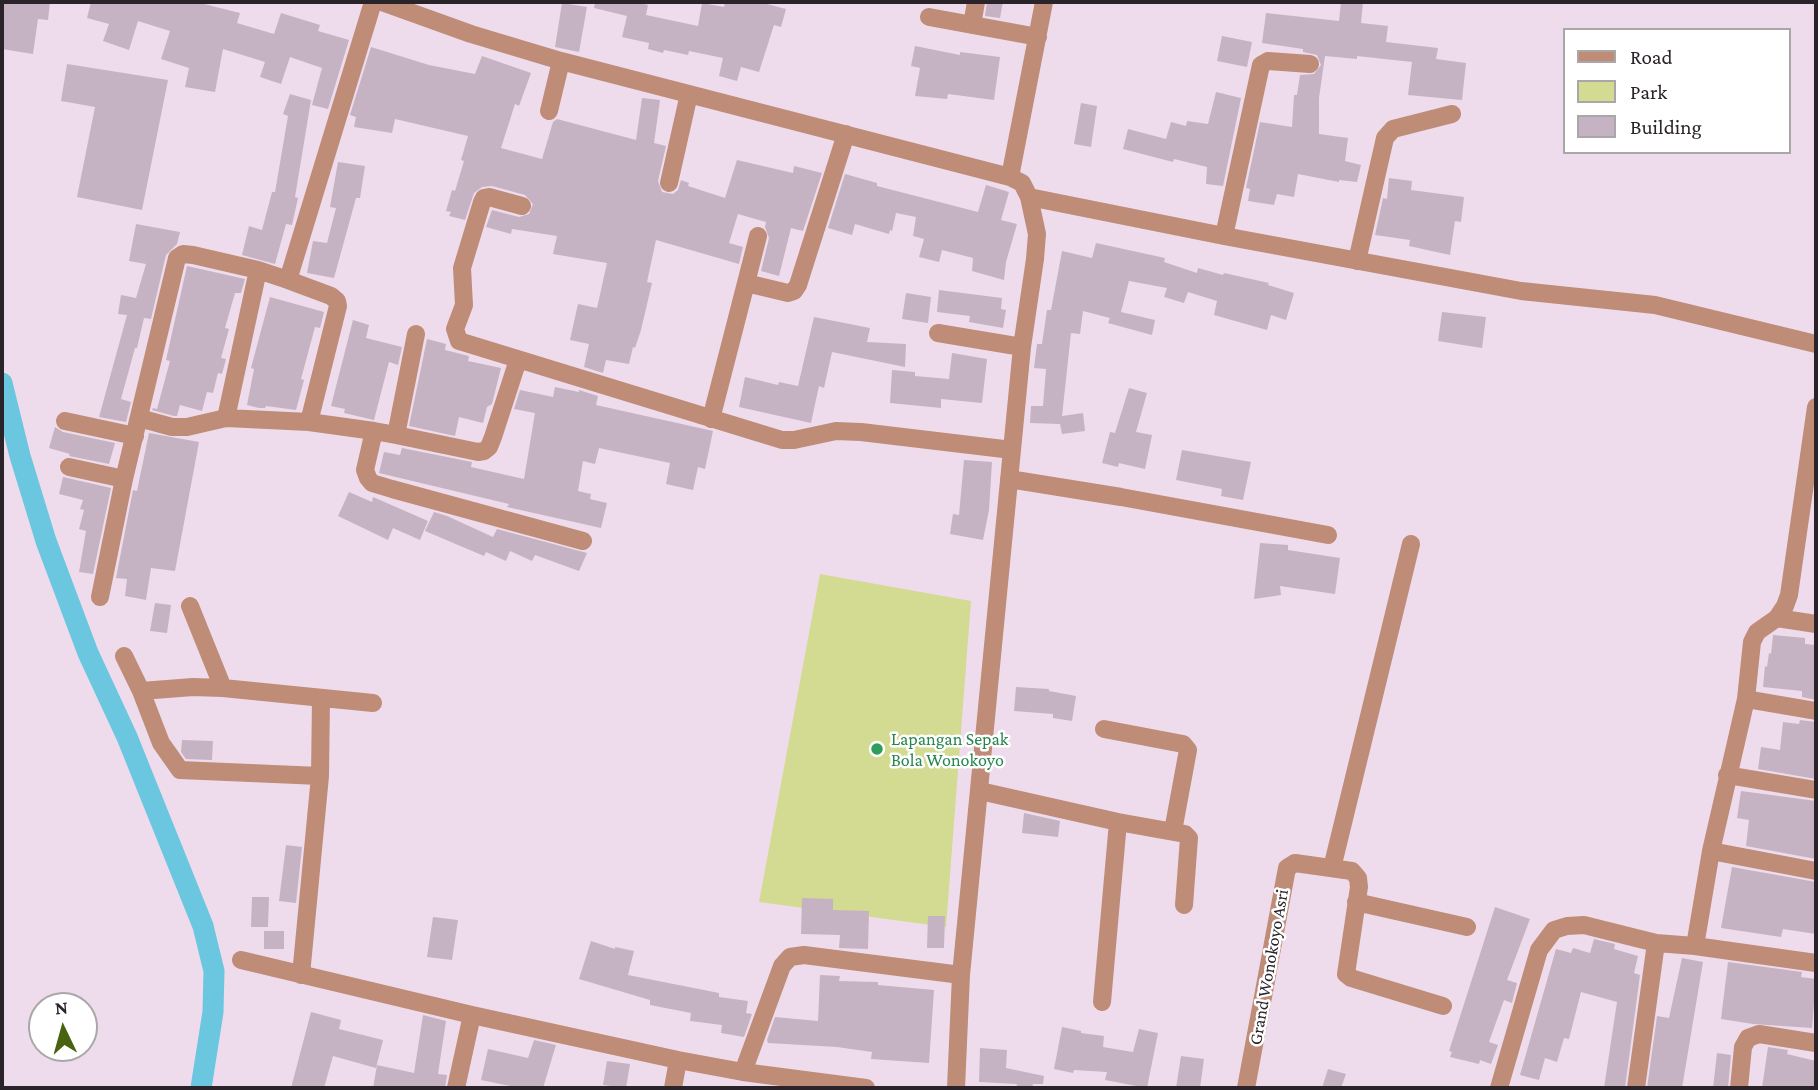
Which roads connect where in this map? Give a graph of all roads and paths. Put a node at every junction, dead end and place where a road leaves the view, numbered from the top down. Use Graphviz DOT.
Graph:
graph roads {
  1 [pos="373,2"];
  2 [pos="382,2"];
  3 [pos="976,2"];
  4 [pos="1044,2"];
  5 [pos="929,17"];
  6 [pos="972,25"];
  7 [pos="1038,37"];
  8 [pos="561,61"];
  9 [pos="1310,64"];
  10 [pos="689,94"];
  11 [pos="549,111"];
  12 [pos="1452,114"];
  13 [pos="846,134"];
  14 [pos="1010,177"];
  15 [pos="669,183"];
  16 [pos="1029,197"];
  17 [pos="522,205"];
  18 [pos="758,236"];
  19 [pos="1224,236"];
  20 [pos="1357,261"];
  21 [pos="258,270"];
  22 [pos="288,280"];
  23 [pos="746,283"];
  24 [pos="938,333"];
  25 [pos="416,334"];
  26 [pos="1816,344"];
  27 [pos="1022,347"];
  28 [pos="512,358"];
  29 [pos="1816,407"];
  30 [pos="226,418"];
  31 [pos="712,419"];
  32 [pos="65,421"];
  33 [pos="309,422"];
  34 [pos="137,427"];
  35 [pos="374,431"];
  36 [pos="396,435"];
  37 [pos="1012,450"];
  38 [pos="69,467"];
  39 [pos="124,479"];
  40 [pos="1009,479"];
  41 [pos="1328,536"];
  42 [pos="583,541"];
  43 [pos="1411,544"];
  44 [pos="100,597"];
  45 [pos="190,606"];
  46 [pos="1777,618"];
  47 [pos="1816,624"];
  48 [pos="124,656"];
  49 [pos="223,688"];
  50 [pos="141,691"];
  51 [pos="321,698"];
  52 [pos="1746,699"];
  53 [pos="373,703"];
  54 [pos="1816,711"];
  55 [pos="1104,729"];
  56 [pos="1727,775"];
  57 [pos="320,776"];
  58 [pos="1816,790"];
  59 [pos="980,791"];
  60 [pos="1118,822"];
  61 [pos="1173,831"];
  62 [pos="1711,851"];
  63 [pos="1332,868"];
  64 [pos="1816,871"];
  65 [pos="1356,902"];
  66 [pos="1184,905"];
  67 [pos="1467,927"];
  68 [pos="1656,943"];
  69 [pos="1695,946"];
  70 [pos="241,960"];
  71 [pos="1816,963"];
  72 [pos="301,975"];
  73 [pos="961,975"];
  74 [pos="1102,1002"];
  75 [pos="1443,1006"];
  76 [pos="472,1015"];
  77 [pos="1816,1043"];
  78 [pos="678,1060"];
  79 [pos="744,1072"];
  80 [pos="456,1088"];
  81 [pos="673,1088"];
  82 [pos="866,1088"];
  83 [pos="956,1088"];
  84 [pos="1246,1088"];
  85 [pos="1499,1088"];
  86 [pos="1636,1088"];
  87 [pos="1740,1088"];
  1 -- 22 [label="street"];
  2 -- 8 [label="street"];
  3 -- 6 [label="street"];
  4 -- 7 [label="street"];
  5 -- 6 [label="street"];
  6 -- 7 [label="street"];
  7 -- 14 [label="street"];
  8 -- 10 [label="street"];
  8 -- 11 [label="street"];
  9 -- 19 [label="street"];
  10 -- 13 [label="street"];
  10 -- 15 [label="street"];
  12 -- 20 [label="street"];
  13 -- 14 [label="street"];
  13 -- 23 [label="street"];
  14 -- 16 [label="street"];
  16 -- 19 [label="street"];
  16 -- 27 [label="street"];
  17 -- 28 [label="street"];
  18 -- 23 [label="street"];
  19 -- 20 [label="street"];
  20 -- 26 [label="street"];
  21 -- 22 [label="street"];
  21 -- 30 [label="street"];
  21 -- 34 [label="street"];
  22 -- 33 [label="street"];
  23 -- 31 [label="street"];
  24 -- 27 [label="street"];
  25 -- 36 [label="street"];
  27 -- 37 [label="street"];
  28 -- 31 [label="street"];
  28 -- 36 [label="street"];
  29 -- 46 [label="street"];
  30 -- 33 [label="street"];
  30 -- 34 [label="street"];
  31 -- 37 [label="street"];
  32 -- 34 [label="street"];
  33 -- 35 [label="street"];
  34 -- 39 [label="street"];
  35 -- 36 [label="street"];
  35 -- 42 [label="street"];
  37 -- 40 [label="street"];
  38 -- 39 [label="street"];
  39 -- 44 [label="street"];
  40 -- 41 [label="street"];
  40 -- 59 [label="street"];
  43 -- 63 [label="street"];
  45 -- 49 [label="street"];
  46 -- 47 [label="street"];
  46 -- 52 [label="street"];
  48 -- 50 [label="street"];
  49 -- 50 [label="street"];
  49 -- 51 [label="street"];
  50 -- 57 [label="street"];
  51 -- 53 [label="street"];
  51 -- 57 [label="street"];
  52 -- 54 [label="street"];
  52 -- 56 [label="street"];
  55 -- 61 [label="street"];
  56 -- 58 [label="street"];
  56 -- 62 [label="street"];
  57 -- 72 [label="street"];
  59 -- 60 [label="street"];
  59 -- 73 [label="street"];
  60 -- 61 [label="street"];
  60 -- 74 [label="street"];
  61 -- 66 [label="street"];
  62 -- 64 [label="street"];
  62 -- 69 [label="street"];
  63 -- 65 [label="street, Grand Wonokoyo Asri"];
  63 -- 84 [label="street, Grand Wonokoyo Asri"];
  65 -- 67 [label="street"];
  65 -- 75 [label="street, Grand Wonokoyo Asri"];
  68 -- 69 [label="street"];
  68 -- 85 [label="street"];
  68 -- 86 [label="street"];
  69 -- 71 [label="street"];
  70 -- 72 [label="street"];
  72 -- 76 [label="street"];
  73 -- 79 [label="street"];
  73 -- 83 [label="street"];
  76 -- 78 [label="street"];
  76 -- 80 [label="street"];
  77 -- 87 [label="street"];
  78 -- 79 [label="street"];
  78 -- 81 [label="street"];
  79 -- 82 [label="street"];
}
